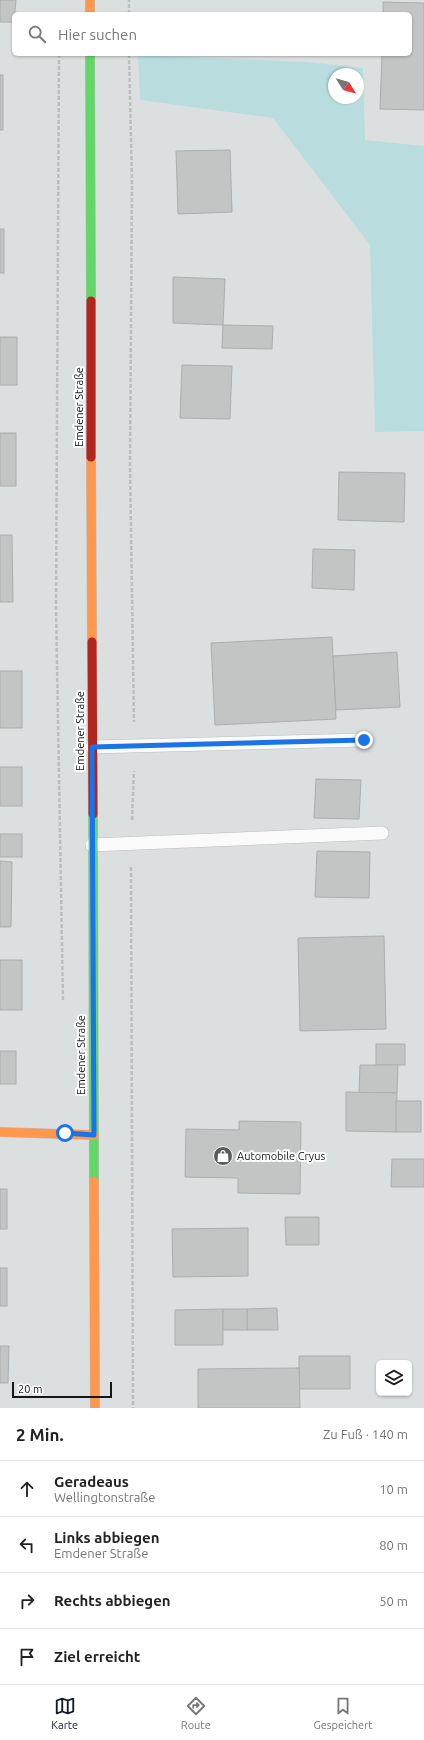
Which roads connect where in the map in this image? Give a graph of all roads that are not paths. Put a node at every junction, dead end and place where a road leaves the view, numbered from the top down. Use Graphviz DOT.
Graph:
graph roads {
  1 [pos="90,0"];
  2 [pos="90,12"];
  3 [pos="90,56"];
  4 [pos="364,740"];
  5 [pos="92,747"];
  6 [pos="382,832"];
  7 [pos="92,845"];
  8 [pos="0,1132"];
  9 [pos="94,1135"];
  10 [pos="95,1408"];
  1 -- 2 [label="street"];
  3 -- 5 [label="street, Emdener Straße"];
  4 -- 5 [label="lane"];
  5 -- 7 [label="street, Emdener Straße"];
  6 -- 7 [label="lane"];
  7 -- 9 [label="street, Emdener Straße"];
  8 -- 9 [label="street"];
  9 -- 10 [label="street, Emdener Straße"];
}
